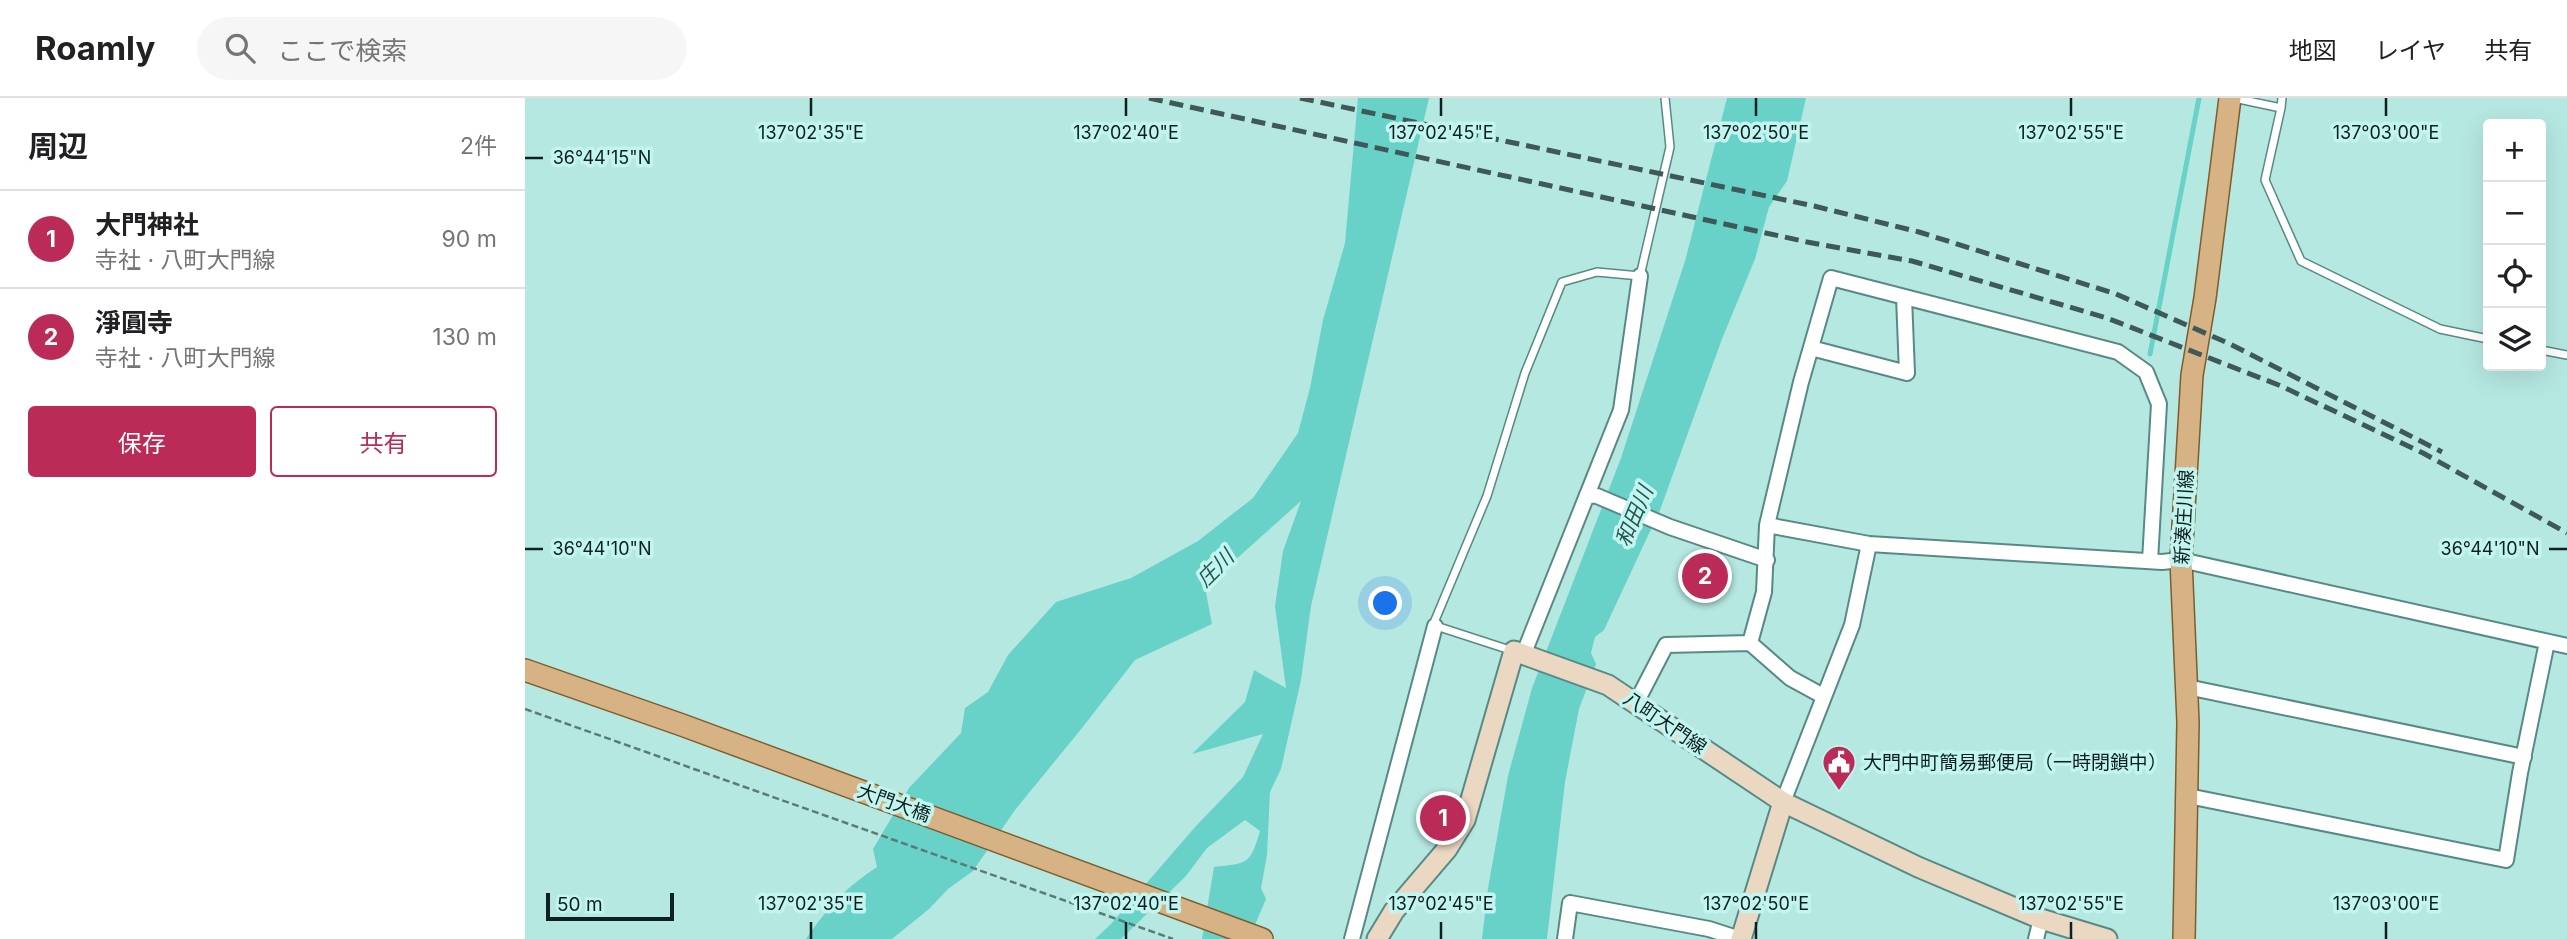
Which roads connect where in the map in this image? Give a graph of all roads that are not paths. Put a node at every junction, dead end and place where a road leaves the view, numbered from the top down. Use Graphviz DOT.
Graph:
graph roads {
  1 [pos="1665,98"];
  2 [pos="2232,98"];
  3 [pos="2282,98"];
  4 [pos="2281,108"];
  5 [pos="1640,276"];
  6 [pos="1904,297"];
  7 [pos="2483,338"];
  8 [pos="1811,348"];
  9 [pos="2546,351"];
  10 [pos="2567,355"];
  11 [pos="1592,496"];
  12 [pos="1767,525"];
  13 [pos="1869,544"];
  14 [pos="1767,560"];
  15 [pos="2181,560"];
  16 [pos="2150,561"];
  17 [pos="1435,626"];
  18 [pos="2547,642"];
  19 [pos="1750,643"];
  20 [pos="2567,646"];
  21 [pos="1519,652"];
  22 [pos="525,670"];
  23 [pos="2187,687"];
  24 [pos="1823,696"];
  25 [pos="1636,703"];
  26 [pos="2524,757"];
  27 [pos="2188,796"];
  28 [pos="1783,802"];
  29 [pos="2041,919"];
  30 [pos="1262,939"];
  31 [pos="1352,939"];
  32 [pos="1377,939"];
  33 [pos="1565,939"];
  34 [pos="1741,939"];
  35 [pos="2036,939"];
  36 [pos="2106,939"];
  37 [pos="2184,939"];
  1 -- 5 [label="lane"];
  2 -- 4 [label="lane"];
  2 -- 15 [label="main road, 新湊庄川線"];
  3 -- 4 [label="lane"];
  4 -- 7 [label="lane"];
  5 -- 11 [label="street"];
  5 -- 17 [label="lane"];
  6 -- 8 [label="street"];
  6 -- 8 [label="street"];
  6 -- 16 [label="street"];
  8 -- 12 [label="street"];
  9 -- 10 [label="lane"];
  11 -- 14 [label="street"];
  11 -- 21 [label="street"];
  12 -- 13 [label="street"];
  12 -- 14 [label="street"];
  13 -- 16 [label="street"];
  13 -- 24 [label="street"];
  14 -- 19 [label="street"];
  15 -- 16 [label="street"];
  15 -- 18 [label="street"];
  15 -- 23 [label="main road, 新湊庄川線"];
  17 -- 21 [label="lane"];
  17 -- 31 [label="street"];
  18 -- 20 [label="street"];
  18 -- 26 [label="street"];
  19 -- 24 [label="street"];
  19 -- 25 [label="street"];
  21 -- 25 [label="main road, 八町大門線"];
  21 -- 32 [label="main road"];
  22 -- 30 [label="main road, 大門大橋"];
  23 -- 26 [label="street"];
  23 -- 27 [label="main road, 新湊庄川線"];
  24 -- 28 [label="street"];
  25 -- 28 [label="main road, 八町大門線"];
  26 -- 27 [label="street"];
  27 -- 37 [label="main road, 新湊庄川線"];
  28 -- 29 [label="main road, 八町大門線"];
  28 -- 34 [label="main road"];
  29 -- 35 [label="street"];
  29 -- 36 [label="main road, 八町大門線"];
  33 -- 34 [label="street"];
}
